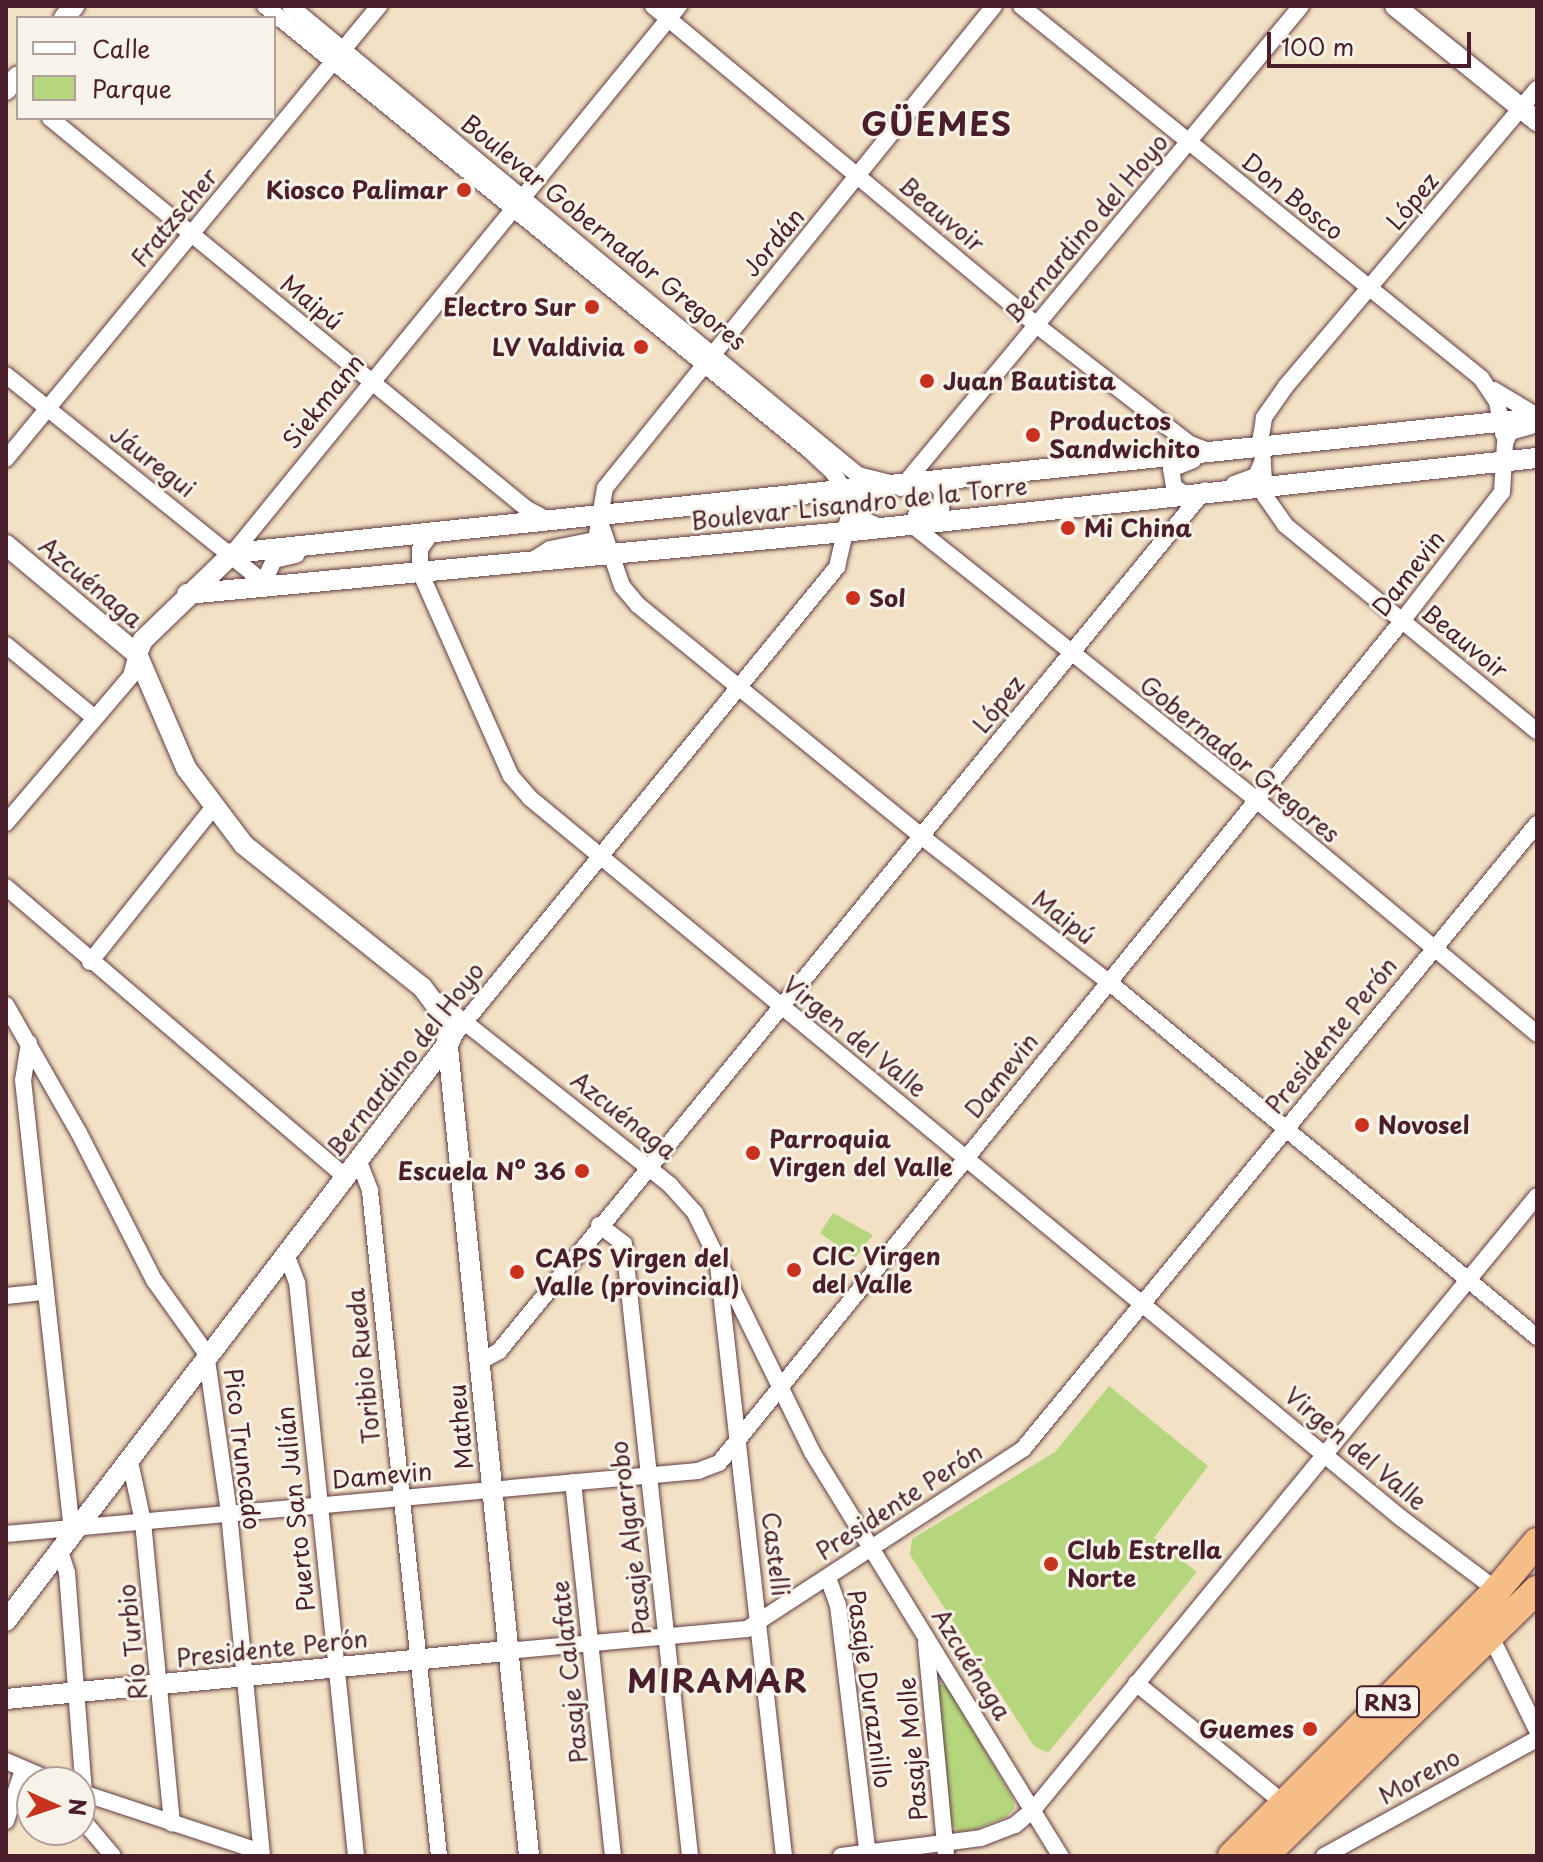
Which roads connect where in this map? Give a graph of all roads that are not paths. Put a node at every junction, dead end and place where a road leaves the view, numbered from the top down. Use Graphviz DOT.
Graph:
graph roads {
  1 [pos="265,6"];
  2 [pos="290,6"];
  3 [pos="379,6"];
  4 [pos="653,6"];
  5 [pos="994,6"];
  6 [pos="1021,6"];
  7 [pos="1301,6"];
  8 [pos="1395,6"];
  9 [pos="674,12"];
  10 [pos="343,50"];
  11 [pos="332,64"];
  12 [pos="1537,89"];
  13 [pos="1529,115"];
  14 [pos="52,120"];
  15 [pos="1190,143"];
  16 [pos="859,176"];
  17 [pos="520,204"];
  18 [pos="191,233"];
  19 [pos="1369,290"];
  20 [pos="1039,327"];
  21 [pos="713,351"];
  22 [pos="702,366"];
  23 [pos="6,375"];
  24 [pos="1481,378"];
  25 [pos="372,382"];
  26 [pos="48,411"];
  27 [pos="1537,417"];
  28 [pos="1502,422"];
  29 [pos="1537,426"];
  30 [pos="1252,449"];
  31 [pos="1206,450"];
  32 [pos="1505,451"];
  33 [pos="1534,458"];
  34 [pos="6,459"];
  35 [pos="930,479"];
  36 [pos="900,482"];
  37 [pos="1264,487"];
  38 [pos="841,488"];
  39 [pos="1194,494"];
  40 [pos="851,507"];
  41 [pos="597,513"];
  42 [pos="546,519"];
  43 [pos="911,524"];
  44 [pos="878,528"];
  45 [pos="432,532"];
  46 [pos="844,532"];
  47 [pos="347,540"];
  48 [pos="6,545"];
  49 [pos="233,553"];
  50 [pos="611,554"];
  51 [pos="533,560"];
  52 [pos="420,572"];
  53 [pos="270,587"];
  54 [pos="187,594"];
  55 [pos="1402,621"];
  56 [pos="6,645"];
  57 [pos="137,654"];
  58 [pos="1070,654"];
  59 [pos="742,687"];
  60 [pos="95,718"];
  61 [pos="1537,731"];
  62 [pos="1254,798"];
  63 [pos="212,809"];
  64 [pos="6,823"];
  65 [pos="1537,824"];
  66 [pos="921,836"];
  67 [pos="600,858"];
  68 [pos="6,887"];
  69 [pos="1433,950"];
  70 [pos="90,962"];
  71 [pos="1110,983"];
  72 [pos="433,997"];
  73 [pos="6,1005"];
  74 [pos="781,1008"];
  75 [pos="466,1021"];
  76 [pos="1537,1034"];
  77 [pos="451,1039"];
  78 [pos="29,1043"];
  79 [pos="1287,1131"];
  80 [pos="965,1157"];
  81 [pos="358,1159"];
  82 [pos="648,1167"];
  83 [pos="345,1177"];
  84 [pos="1537,1196"];
  85 [pos="599,1225"];
  86 [pos="286,1254"];
  87 [pos="718,1259"];
  88 [pos="1468,1281"];
  89 [pos="43,1292"];
  90 [pos="6,1296"];
  91 [pos="1143,1303"];
  92 [pos="1537,1337"];
  93 [pos="206,1353"];
  94 [pos="481,1361"];
  95 [pos="779,1388"];
  96 [pos="738,1442"];
  97 [pos="1326,1456"];
  98 [pos="129,1457"];
  99 [pos="645,1476"];
  100 [pos="573,1482"];
  101 [pos="491,1489"];
  102 [pos="400,1496"];
  103 [pos="318,1505"];
  104 [pos="229,1513"];
  105 [pos="143,1522"];
  106 [pos="72,1530"];
  107 [pos="6,1534"];
  108 [pos="1537,1542"];
  109 [pos="59,1548"];
  110 [pos="871,1550"];
  111 [pos="828,1578"];
  112 [pos="1537,1582"];
  113 [pos="1537,1590"];
  114 [pos="1496,1591"];
  115 [pos="6,1621"];
  116 [pos="760,1622"];
  117 [pos="925,1638"];
  118 [pos="666,1639"];
  119 [pos="1492,1639"];
  120 [pos="590,1644"];
  121 [pos="506,1651"];
  122 [pos="417,1659"];
  123 [pos="335,1667"];
  124 [pos="243,1677"];
  125 [pos="1136,1683"];
  126 [pos="161,1685"];
  127 [pos="77,1694"];
  128 [pos="6,1699"];
  129 [pos="1537,1730"];
  130 [pos="1537,1739"];
  131 [pos="81,1766"];
  132 [pos="96,1798"];
  133 [pos="16,1803"];
  134 [pos="1286,1805"];
  135 [pos="1033,1810"];
  136 [pos="6,1821"];
  137 [pos="172,1824"];
  138 [pos="96,1836"];
  139 [pos="945,1850"];
  140 [pos="1249,1853"];
  141 [pos="262,1854"];
  142 [pos="868,1854"];
  143 [pos="113,1856"];
  144 [pos="356,1856"];
  145 [pos="439,1856"];
  146 [pos="529,1856"];
  147 [pos="613,1856"];
  148 [pos="690,1856"];
  149 [pos="784,1856"];
  150 [pos="841,1856"];
  151 [pos="1061,1856"];
  152 [pos="1324,1856"];
  1 -- 11 [label="street, Boulevar Gobernador Gregores"];
  2 -- 10 [label="street, Boulevar Gobernador Gregores"];
  3 -- 10 [label="street, Fratzscher"];
  4 -- 9 [label="street, Beauvoir"];
  5 -- 16 [label="street, Jordán"];
  6 -- 15 [label="street, Don Bosco"];
  7 -- 15 [label="street, Bernardino del Hoyo"];
  8 -- 13 [label="street"];
  9 -- 16 [label="street, Beauvoir"];
  9 -- 17 [label="street, Siekmann"];
  10 -- 11 [label="street, Fratzscher"];
  10 -- 17 [label="street, Boulevar Gobernador Gregores"];
  11 -- 17 [label="street, Boulevar Gobernador Gregores"];
  11 -- 18 [label="street, Fratzscher"];
  12 -- 13 [label="street, López"];
  13 -- 19 [label="street, López"];
  14 -- 18 [label="street, Maipú"];
  15 -- 19 [label="street, Don Bosco"];
  15 -- 20 [label="street, Bernardino del Hoyo"];
  16 -- 20 [label="street, Beauvoir"];
  16 -- 21 [label="street, Jordán"];
  17 -- 21 [label="street, Boulevar Gobernador Gregores"];
  17 -- 22 [label="street, Boulevar Gobernador Gregores"];
  17 -- 25 [label="street, Siekmann"];
  18 -- 25 [label="street, Maipú"];
  18 -- 26 [label="street, Fratzscher"];
  19 -- 24 [label="street, Don Bosco"];
  19 -- 30 [label="street, López"];
  20 -- 31 [label="street, Beauvoir"];
  20 -- 36 [label="street, Bernardino del Hoyo"];
  21 -- 22 [label="street, Jordán"];
  21 -- 36 [label="street, Boulevar Gobernador Gregores"];
  22 -- 38 [label="street, Boulevar Gobernador Gregores"];
  22 -- 41 [label="street, Jordán"];
  23 -- 26 [label="street, Jáuregui"];
  24 -- 27 [label="street"];
  24 -- 28 [label="street, Don Bosco"];
  25 -- 42 [label="street, Maipú"];
  25 -- 49 [label="street, Siekmann"];
  26 -- 34 [label="street, Fratzscher"];
  26 -- 49 [label="street, Jáuregui"];
  27 -- 28 [label="street, Boulevar Lisandro de la Torre"];
  28 -- 30 [label="street, Boulevar Lisandro de la Torre"];
  28 -- 32 [label="street, Don Bosco"];
  29 -- 32 [label="street"];
  30 -- 31 [label="street, Boulevar Lisandro de la Torre"];
  30 -- 37 [label="street, López"];
  30 -- 39 [label="street"];
  30 -- 39 [label="street"];
  31 -- 35 [label="street, Boulevar Lisandro de la Torre"];
  32 -- 33 [label="street, Boulevar Lisandro de la Torre"];
  32 -- 37 [label="street, Boulevar Lisandro de la Torre"];
  32 -- 55 [label="street, Damevin"];
  35 -- 36 [label="street, Boulevar Lisandro de la Torre"];
  35 -- 44 [label="street"];
  36 -- 38 [label="street, Boulevar Lisandro de la Torre"];
  36 -- 40 [label="street"];
  37 -- 39 [label="street, Boulevar Lisandro de la Torre"];
  37 -- 55 [label="street, Beauvoir"];
  38 -- 40 [label="street, Boulevar Gobernador Gregores"];
  38 -- 41 [label="street, Boulevar Lisandro de la Torre"];
  39 -- 43 [label="street, Boulevar Lisandro de la Torre"];
  39 -- 58 [label="street, López"];
  40 -- 44 [label="street"];
  40 -- 46 [label="street, Bernardino del Hoyo"];
  41 -- 42 [label="street, Boulevar Lisandro de la Torre"];
  41 -- 50 [label="street, Maipú"];
  41 -- 51 [label="street, Jordán"];
  42 -- 45 [label="street, Boulevar Lisandro de la Torre"];
  43 -- 44 [label="street, Boulevar Lisandro de la Torre"];
  43 -- 58 [label="street, Gobernador Gregores"];
  44 -- 46 [label="street, Boulevar Lisandro de la Torre"];
  45 -- 47 [label="street, Boulevar Lisandro de la Torre"];
  45 -- 52 [label="street"];
  46 -- 50 [label="street, Boulevar Lisandro de la Torre"];
  46 -- 59 [label="street, Bernardino del Hoyo"];
  47 -- 49 [label="street, Boulevar Lisandro de la Torre"];
  47 -- 53 [label="street"];
  48 -- 57 [label="street, Azcuénaga"];
  49 -- 53 [label="street, Jáuregui"];
  49 -- 54 [label="street, Siekmann"];
  50 -- 51 [label="street, Boulevar Lisandro de la Torre"];
  50 -- 59 [label="street, Maipú"];
  51 -- 52 [label="street, Boulevar Lisandro de la Torre"];
  52 -- 53 [label="street, Boulevar Lisandro de la Torre"];
  52 -- 67 [label="street, Virgen del Valle"];
  53 -- 54 [label="street, Boulevar Lisandro de la Torre"];
  54 -- 57 [label="street, Siekmann"];
  55 -- 61 [label="street, Beauvoir"];
  55 -- 62 [label="street, Damevin"];
  56 -- 60 [label="street"];
  57 -- 60 [label="street, Siekmann"];
  57 -- 63 [label="street, Azcuénaga"];
  58 -- 62 [label="street, Gobernador Gregores"];
  58 -- 66 [label="street, López"];
  59 -- 66 [label="street, Maipú"];
  59 -- 67 [label="street, Bernardino del Hoyo"];
  60 -- 64 [label="street, Siekmann"];
  62 -- 69 [label="street, Gobernador Gregores"];
  62 -- 71 [label="street, Damevin"];
  63 -- 70 [label="street"];
  63 -- 72 [label="street, Azcuénaga"];
  65 -- 69 [label="street, Presidente Perón"];
  66 -- 71 [label="street, Maipú"];
  66 -- 74 [label="street, López"];
  67 -- 74 [label="street, Virgen del Valle"];
  67 -- 75 [label="street, Bernardino del Hoyo"];
  68 -- 70 [label="street"];
  69 -- 76 [label="street, Gobernador Gregores"];
  69 -- 79 [label="street, Presidente Perón"];
  70 -- 83 [label="street"];
  71 -- 79 [label="street, Maipú"];
  71 -- 80 [label="street, Damevin"];
  72 -- 75 [label="street, Azcuénaga"];
  72 -- 77 [label="street, Matheu"];
  73 -- 78 [label="street, Pico Truncado"];
  74 -- 80 [label="street, Virgen del Valle"];
  74 -- 82 [label="street, López"];
  75 -- 77 [label="street, Bernardino del Hoyo"];
  75 -- 82 [label="street, Azcuénaga"];
  77 -- 81 [label="street, Bernardino del Hoyo"];
  77 -- 94 [label="street, Matheu"];
  78 -- 89 [label="street"];
  78 -- 93 [label="street, Pico Truncado"];
  79 -- 88 [label="street, Maipú"];
  79 -- 91 [label="street, Presidente Perón"];
  80 -- 91 [label="street, Virgen del Valle"];
  80 -- 95 [label="street, Damevin"];
  81 -- 83 [label="street, Bernardino del Hoyo"];
  81 -- 102 [label="street, Toribio Rueda"];
  82 -- 85 [label="street, López"];
  82 -- 87 [label="street, Azcuénaga"];
  83 -- 86 [label="street, Bernardino del Hoyo"];
  84 -- 88 [label="street"];
  85 -- 94 [label="street, López"];
  85 -- 99 [label="street, Pasaje Algarrobo"];
  86 -- 93 [label="street, Bernardino del Hoyo"];
  86 -- 103 [label="street, Puerto San Julián"];
  87 -- 95 [label="street, Azcuénaga"];
  87 -- 96 [label="street, Castelli"];
  88 -- 92 [label="street, Maipú"];
  88 -- 97 [label="street"];
  89 -- 90 [label="street"];
  89 -- 106 [label="street"];
  91 -- 97 [label="street, Virgen del Valle"];
  91 -- 110 [label="street, Presidente Perón"];
  93 -- 98 [label="street, Bernardino del Hoyo"];
  93 -- 104 [label="street, Pico Truncado"];
  94 -- 101 [label="street, Matheu"];
  95 -- 96 [label="street, Damevin"];
  95 -- 110 [label="street, Azcuénaga"];
  96 -- 99 [label="street, Damevin"];
  96 -- 116 [label="street, Castelli"];
  97 -- 114 [label="street, Virgen del Valle"];
  97 -- 125 [label="street"];
  98 -- 105 [label="street, Río Turbio"];
  98 -- 106 [label="street, Bernardino del Hoyo"];
  99 -- 100 [label="street, Damevin"];
  99 -- 118 [label="street, Pasaje Algarrobo"];
  100 -- 101 [label="street, Damevin"];
  100 -- 120 [label="street, Pasaje Calafate"];
  101 -- 102 [label="street, Damevin"];
  101 -- 121 [label="street, Matheu"];
  102 -- 103 [label="street, Damevin"];
  102 -- 122 [label="street, Toribio Rueda"];
  103 -- 104 [label="street, Damevin"];
  103 -- 123 [label="street, Puerto San Julián"];
  104 -- 105 [label="street, Damevin"];
  104 -- 124 [label="street, Pico Truncado"];
  105 -- 106 [label="street, Damevin"];
  105 -- 126 [label="street, Río Turbio"];
  106 -- 107 [label="street, Damevin"];
  106 -- 109 [label="street, Bernardino del Hoyo"];
  108 -- 114 [label="highway, RN3"];
  109 -- 115 [label="street, Bernardino del Hoyo"];
  109 -- 127 [label="street"];
  110 -- 111 [label="street, Presidente Perón"];
  110 -- 117 [label="street, Azcuénaga"];
  111 -- 116 [label="street, Presidente Perón"];
  111 -- 142 [label="street, Pasaje Duraznillo"];
  112 -- 114 [label="street"];
  113 -- 119 [label="highway, RN3"];
  114 -- 119 [label="street"];
  114 -- 134 [label="highway, RN3"];
  116 -- 118 [label="street, Presidente Perón"];
  116 -- 149 [label="street, Castelli"];
  117 -- 135 [label="street, Azcuénaga"];
  117 -- 139 [label="street, Pasaje Molle"];
  118 -- 120 [label="street, Presidente Perón"];
  118 -- 148 [label="street, Pasaje Algarrobo"];
  119 -- 129 [label="street"];
  119 -- 140 [label="highway, RN3"];
  120 -- 121 [label="street, Presidente Perón"];
  120 -- 147 [label="street, Pasaje Calafate"];
  121 -- 122 [label="street, Presidente Perón"];
  121 -- 146 [label="street, Matheu"];
  122 -- 123 [label="street, Presidente Perón"];
  122 -- 145 [label="street, Toribio Rueda"];
  123 -- 124 [label="street, Presidente Perón"];
  123 -- 144 [label="street, Puerto San Julián"];
  124 -- 126 [label="street, Presidente Perón"];
  124 -- 141 [label="street, Pico Truncado"];
  125 -- 134 [label="street"];
  125 -- 135 [label="street"];
  126 -- 127 [label="street, Presidente Perón"];
  126 -- 137 [label="street, Río Turbio"];
  127 -- 128 [label="street, Presidente Perón"];
  127 -- 131 [label="street"];
  130 -- 152 [label="street, Moreno"];
  132 -- 137 [label="street"];
  133 -- 136 [label="street"];
  134 -- 140 [label="highway, RN3"];
  135 -- 139 [label="street"];
  135 -- 151 [label="street, Azcuénaga"];
  137 -- 141 [label="street"];
  138 -- 143 [label="street"];
  139 -- 142 [label="street"];
  142 -- 150 [label="street"];
}
